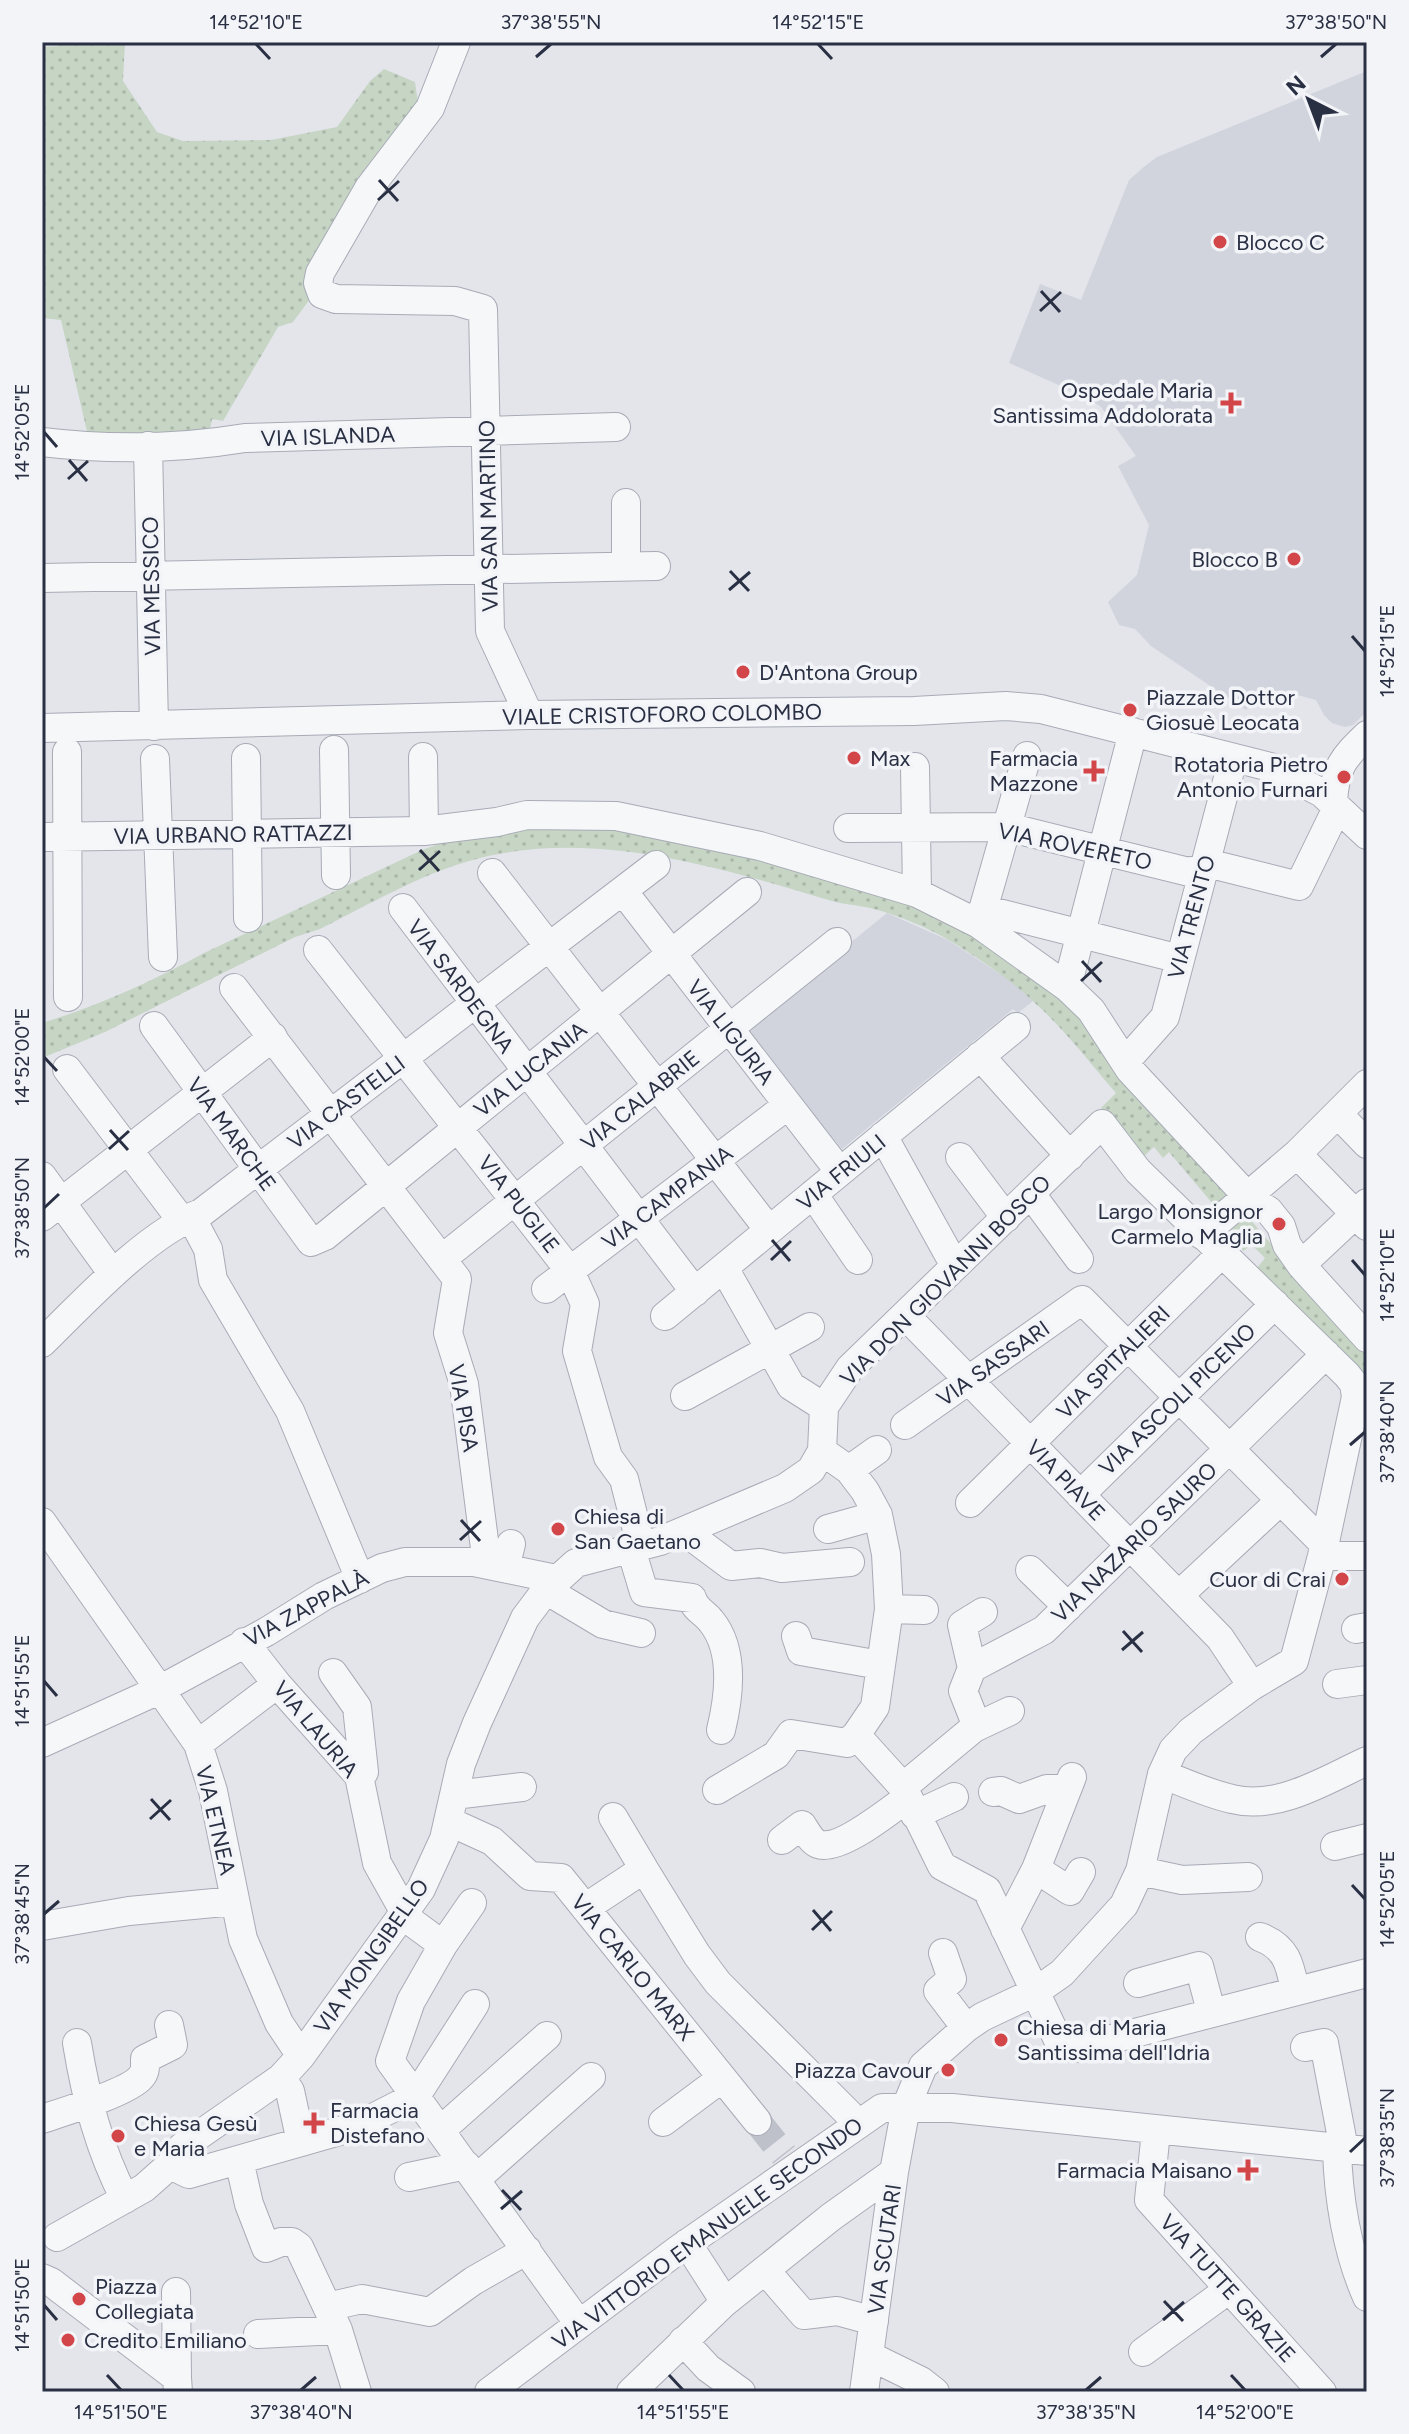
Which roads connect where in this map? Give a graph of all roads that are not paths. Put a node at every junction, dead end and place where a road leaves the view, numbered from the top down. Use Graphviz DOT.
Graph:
graph roads {
  1 [pos="456,42"];
  2 [pos="616,427"];
  3 [pos="486,431"];
  4 [pos="42,442"];
  5 [pos="148,446"];
  6 [pos="626,503"];
  7 [pos="626,566"];
  8 [pos="656,566"];
  9 [pos="489,569"];
  10 [pos="150,575"];
  11 [pos="42,578"];
  12 [pos="529,715"];
  13 [pos="154,726"];
  14 [pos="42,728"];
  15 [pos="1133,732"];
  16 [pos="1367,735"];
  17 [pos="334,750"];
  18 [pos="67,752"];
  19 [pos="1346,755"];
  20 [pos="1027,756"];
  21 [pos="423,757"];
  22 [pos="246,758"];
  23 [pos="155,759"];
  24 [pos="1233,759"];
  25 [pos="915,767"];
  26 [pos="1274,768"];
  27 [pos="1335,805"];
  28 [pos="1007,827"];
  29 [pos="848,828"];
  30 [pos="916,828"];
  31 [pos="424,831"];
  32 [pos="247,834"];
  33 [pos="336,834"];
  34 [pos="159,835"];
  35 [pos="1367,835"];
  36 [pos="55,836"];
  37 [pos="1103,850"];
  38 [pos="656,865"];
  39 [pos="1203,868"];
  40 [pos="492,873"];
  41 [pos="336,875"];
  42 [pos="623,891"];
  43 [pos="747,892"];
  44 [pos="917,893"];
  45 [pos="54,900"];
  46 [pos="403,908"];
  47 [pos="981,916"];
  48 [pos="248,918"];
  49 [pos="1081,934"];
  50 [pos="837,942"];
  51 [pos="549,947"];
  52 [pos="318,950"];
  53 [pos="672,954"];
  54 [pos="163,957"];
  55 [pos="1180,959"];
  56 [pos="1067,987"];
  57 [pos="234,988"];
  58 [pos="68,997"];
  59 [pos="475,1004"];
  60 [pos="600,1013"];
  61 [pos="154,1026"];
  62 [pos="1016,1027"];
  63 [pos="729,1028"];
  64 [pos="273,1037"];
  65 [pos="980,1056"];
  66 [pos="404,1058"];
  67 [pos="1125,1062"];
  68 [pos="67,1069"];
  69 [pos="527,1072"];
  70 [pos="1367,1084"];
  71 [pos="657,1086"];
  72 [pos="201,1093"];
  73 [pos="788,1105"];
  74 [pos="331,1113"];
  75 [pos="1339,1115"];
  76 [pos="1102,1124"];
  77 [pos="459,1128"];
  78 [pos="883,1136"];
  79 [pos="1367,1144"];
  80 [pos="583,1146"];
  81 [pos="128,1150"];
  82 [pos="1297,1154"];
  83 [pos="1070,1156"];
  84 [pos="960,1157"];
  85 [pos="715,1160"];
  86 [pos="258,1169"];
  87 [pos="840,1172"];
  88 [pos="42,1176"];
  89 [pos="387,1186"];
  90 [pos="813,1194"];
  91 [pos="1031,1194"];
  92 [pos="1248,1197"];
  93 [pos="515,1200"];
  94 [pos="52,1209"];
  95 [pos="1363,1214"];
  96 [pos="1006,1218"];
  97 [pos="186,1219"];
  98 [pos="638,1219"];
  99 [pos="769,1230"];
  100 [pos="311,1242"];
  101 [pos="1211,1245"];
  102 [pos="443,1258"];
  103 [pos="1079,1259"];
  104 [pos="858,1260"];
  105 [pos="1301,1265"];
  106 [pos="955,1266"];
  107 [pos="724,1268"];
  108 [pos="570,1271"];
  109 [pos="113,1274"];
  110 [pos="546,1289"];
  111 [pos="695,1292"];
  112 [pos="1275,1304"];
  113 [pos="905,1315"];
  114 [pos="665,1316"];
  115 [pos="810,1327"];
  116 [pos="1365,1327"];
  117 [pos="42,1343"];
  118 [pos="1128,1347"];
  119 [pos="770,1349"];
  120 [pos="1326,1354"];
  121 [pos="969,1380"];
  122 [pos="685,1396"];
  123 [pos="1179,1398"];
  124 [pos="824,1407"];
  125 [pos="905,1425"];
  126 [pos="1030,1443"];
  127 [pos="1229,1449"];
  128 [pos="877,1450"];
  129 [pos="822,1451"];
  130 [pos="849,1470"];
  131 [pos="1080,1495"];
  132 [pos="1281,1500"];
  133 [pos="970,1503"];
  134 [pos="878,1515"];
  135 [pos="42,1522"];
  136 [pos="828,1529"];
  137 [pos="684,1531"];
  138 [pos="1130,1546"];
  139 [pos="636,1548"];
  140 [pos="1323,1550"];
  141 [pos="1367,1556"];
  142 [pos="501,1559"];
  143 [pos="850,1562"];
  144 [pos="1030,1570"];
  145 [pos="360,1579"];
  146 [pos="551,1584"];
  147 [pos="1179,1595"];
  148 [pos="1068,1607"];
  149 [pos="889,1609"];
  150 [pos="924,1610"];
  151 [pos="983,1612"];
  152 [pos="641,1633"];
  153 [pos="796,1636"];
  154 [pos="244,1642"];
  155 [pos="880,1665"];
  156 [pos="972,1668"];
  157 [pos="333,1673"];
  158 [pos="1367,1680"];
  159 [pos="277,1684"];
  160 [pos="1337,1684"];
  161 [pos="1252,1686"];
  162 [pos="161,1689"];
  163 [pos="1010,1711"];
  164 [pos="974,1728"];
  165 [pos="721,1730"];
  166 [pos="856,1735"];
  167 [pos="42,1743"];
  168 [pos="198,1744"];
  169 [pos="1367,1761"];
  170 [pos="1162,1774"];
  171 [pos="359,1776"];
  172 [pos="522,1787"];
  173 [pos="717,1790"];
  174 [pos="993,1792"];
  175 [pos="954,1797"];
  176 [pos="908,1800"];
  177 [pos="451,1808"];
  178 [pos="613,1817"];
  179 [pos="1367,1838"];
  180 [pos="782,1840"];
  181 [pos="1335,1846"];
  182 [pos="644,1869"];
  183 [pos="1036,1869"];
  184 [pos="1140,1871"];
  185 [pos="1081,1872"];
  186 [pos="1248,1877"];
  187 [pos="241,1891"];
  188 [pos="472,1903"];
  189 [pos="585,1908"];
  190 [pos="405,1913"];
  191 [pos="42,1926"];
  192 [pos="1005,1929"];
  193 [pos="1260,1937"];
  194 [pos="443,1945"];
  195 [pos="943,1953"];
  196 [pos="1367,1973"];
  197 [pos="1138,1983"];
  198 [pos="1295,1990"];
  199 [pos="1035,1992"];
  200 [pos="475,2004"];
  201 [pos="1211,2011"];
  202 [pos="169,2025"];
  203 [pos="966,2028"];
  204 [pos="547,2036"];
  205 [pos="77,2043"];
  206 [pos="1305,2047"];
  207 [pos="301,2056"];
  208 [pos="591,2077"];
  209 [pos="281,2078"];
  210 [pos="722,2078"];
  211 [pos="416,2096"];
  212 [pos="87,2104"];
  213 [pos="906,2107"];
  214 [pos="42,2119"];
  215 [pos="757,2121"];
  216 [pos="663,2122"];
  217 [pos="859,2124"];
  218 [pos="441,2130"];
  219 [pos="1156,2131"];
  220 [pos="301,2142"];
  221 [pos="1349,2149"];
  222 [pos="239,2160"];
  223 [pos="170,2165"];
  224 [pos="471,2172"];
  225 [pos="894,2172"];
  226 [pos="409,2177"];
  227 [pos="125,2199"];
  228 [pos="50,2232"];
  229 [pos="687,2243"];
  230 [pos="527,2250"];
  231 [pos="42,2268"];
  232 [pos="765,2270"];
  233 [pos="42,2278"];
  234 [pos="1228,2290"];
  235 [pos="176,2292"];
  236 [pos="1367,2297"];
  237 [pos="725,2302"];
  238 [pos="333,2318"];
  239 [pos="874,2321"];
  240 [pos="579,2324"];
  241 [pos="258,2334"];
  242 [pos="683,2341"];
  243 [pos="1143,2352"];
  244 [pos="870,2356"];
  245 [pos="178,2385"];
  246 [pos="357,2392"];
  247 [pos="489,2392"];
  248 [pos="631,2392"];
  249 [pos="741,2392"];
  250 [pos="864,2392"];
  251 [pos="935,2392"];
  252 [pos="1322,2392"];
  1 -- 3 [label="street, VIA SAN MARTINO"];
  2 -- 3 [label="street, VIA ISLANDA"];
  3 -- 5 [label="street, VIA ISLANDA"];
  3 -- 9 [label="street, VIA SAN MARTINO"];
  4 -- 5 [label="street, VIA ISLANDA"];
  5 -- 10 [label="street, VIA MESSICO"];
  6 -- 7 [label="street"];
  7 -- 8 [label="street"];
  7 -- 9 [label="street"];
  9 -- 10 [label="street"];
  9 -- 12 [label="street, VIA SAN MARTINO"];
  10 -- 11 [label="street"];
  10 -- 13 [label="street, VIA MESSICO"];
  12 -- 13 [label="street, VIALE CRISTOFORO COLOMBO"];
  12 -- 15 [label="street, VIALE CRISTOFORO COLOMBO"];
  13 -- 14 [label="street, VIALE CRISTOFORO COLOMBO"];
  15 -- 24 [label="street, VIALE CRISTOFORO COLOMBO"];
  15 -- 37 [label="street"];
  16 -- 19 [label="street"];
  17 -- 33 [label="street"];
  18 -- 36 [label="street"];
  19 -- 26 [label="street"];
  19 -- 27 [label="street"];
  20 -- 28 [label="street"];
  21 -- 31 [label="street"];
  22 -- 32 [label="street"];
  23 -- 34 [label="street"];
  24 -- 26 [label="street, VIALE CRISTOFORO COLOMBO"];
  24 -- 39 [label="street, VIA TRENTO"];
  25 -- 30 [label="street"];
  26 -- 27 [label="street"];
  27 -- 35 [label="street"];
  27 -- 39 [label="street, VIA ROVERETO"];
  28 -- 30 [label="street, VIA ROVERETO"];
  28 -- 37 [label="street, VIA ROVERETO"];
  28 -- 47 [label="street"];
  29 -- 30 [label="street, VIA ROVERETO"];
  30 -- 44 [label="street"];
  31 -- 33 [label="street, VIA URBANO RATTAZZI"];
  31 -- 44 [label="street, VIA URBANO RATTAZZI"];
  32 -- 33 [label="street, VIA URBANO RATTAZZI"];
  32 -- 34 [label="street, VIA URBANO RATTAZZI"];
  32 -- 48 [label="street"];
  33 -- 41 [label="street"];
  34 -- 36 [label="street, VIA URBANO RATTAZZI"];
  34 -- 54 [label="street"];
  36 -- 45 [label="street"];
  37 -- 39 [label="street, VIA ROVERETO"];
  37 -- 49 [label="street"];
  38 -- 42 [label="street, VIA CASTELLI"];
  39 -- 55 [label="street, VIA TRENTO"];
  40 -- 51 [label="street"];
  42 -- 51 [label="street, VIA CASTELLI"];
  42 -- 53 [label="street, VIA LIGURIA"];
  43 -- 53 [label="street, VIA LUCANIA"];
  44 -- 47 [label="street, VIA URBANO RATTAZZI"];
  45 -- 58 [label="street"];
  46 -- 59 [label="street, VIA SARDEGNA"];
  47 -- 49 [label="street"];
  47 -- 56 [label="street"];
  49 -- 55 [label="street"];
  49 -- 56 [label="street"];
  50 -- 63 [label="street, VIA CALABRIE"];
  51 -- 59 [label="street, VIA CASTELLI"];
  51 -- 60 [label="street"];
  52 -- 66 [label="street, VIA PUGLIE"];
  53 -- 60 [label="street, VIA LUCANIA"];
  53 -- 63 [label="street, VIA LIGURIA"];
  55 -- 67 [label="street, VIA TRENTO"];
  56 -- 67 [label="street"];
  57 -- 64 [label="street, VIA PISA"];
  59 -- 66 [label="street, VIA CASTELLI"];
  59 -- 69 [label="street, VIA SARDEGNA"];
  60 -- 69 [label="street, VIA LUCANIA"];
  60 -- 71 [label="street"];
  61 -- 72 [label="street, VIA MARCHE"];
  62 -- 65 [label="street, VIA FRIULI"];
  63 -- 71 [label="street, VIA CALABRIE"];
  63 -- 73 [label="street, VIA LIGURIA"];
  64 -- 72 [label="street"];
  64 -- 74 [label="street, VIA PISA"];
  65 -- 78 [label="street, VIA FRIULI"];
  65 -- 83 [label="street"];
  66 -- 74 [label="street, VIA CASTELLI"];
  66 -- 77 [label="street, VIA PUGLIE"];
  67 -- 92 [label="street"];
  68 -- 81 [label="street"];
  69 -- 77 [label="street, VIA LUCANIA"];
  69 -- 80 [label="street, VIA SARDEGNA"];
  70 -- 75 [label="street, VIA SPITALIERI"];
  71 -- 80 [label="street, VIA CALABRIE"];
  71 -- 85 [label="street"];
  72 -- 81 [label="street"];
  72 -- 86 [label="street, VIA MARCHE"];
  73 -- 85 [label="street, VIA CAMPANIA"];
  73 -- 87 [label="street, VIA LIGURIA"];
  74 -- 86 [label="street, VIA CASTELLI"];
  74 -- 89 [label="street, VIA PISA"];
  75 -- 79 [label="street"];
  75 -- 82 [label="street, VIA SPITALIERI"];
  76 -- 83 [label="street, VIA DON GIOVANNI BOSCO"];
  76 -- 101 [label="street, VIA SCUTARI"];
  77 -- 89 [label="street, VIA LUCANIA"];
  77 -- 93 [label="street, VIA PUGLIE"];
  78 -- 87 [label="street, VIA FRIULI"];
  78 -- 106 [label="street"];
  80 -- 93 [label="street, VIA CALABRIE"];
  80 -- 98 [label="street, VIA SARDEGNA"];
  81 -- 94 [label="street"];
  81 -- 97 [label="street"];
  82 -- 92 [label="street, VIA SPITALIERI"];
  82 -- 95 [label="street"];
  83 -- 91 [label="street, VIA DON GIOVANNI BOSCO"];
  84 -- 96 [label="street"];
  85 -- 98 [label="street, VIA CAMPANIA"];
  85 -- 99 [label="street"];
  86 -- 97 [label="street, VIA CASTELLI"];
  86 -- 100 [label="street, VIA MARCHE"];
  87 -- 90 [label="street, VIA FRIULI"];
  88 -- 94 [label="street"];
  89 -- 100 [label="street, VIA LUCANIA"];
  89 -- 102 [label="street, VIA PISA"];
  90 -- 99 [label="street, VIA FRIULI"];
  90 -- 104 [label="street"];
  91 -- 96 [label="street, VIA DON GIOVANNI BOSCO"];
  91 -- 103 [label="street"];
  92 -- 101 [label="street, VIA SPITALIERI"];
  92 -- 105 [label="street"];
  93 -- 102 [label="street, VIA CALABRIE"];
  93 -- 108 [label="street, VIA PUGLIE"];
  94 -- 109 [label="street"];
  95 -- 105 [label="street"];
  96 -- 106 [label="street, VIA DON GIOVANNI BOSCO"];
  97 -- 109 [label="street, VIA CASTELLI"];
  97 -- 145 [label="street"];
  98 -- 108 [label="street, VIA CAMPANIA"];
  98 -- 111 [label="street, VIA SARDEGNA"];
  99 -- 107 [label="street, VIA FRIULI"];
  101 -- 112 [label="street, VIA SCUTARI"];
  101 -- 118 [label="street, VIA SPITALIERI"];
  102 -- 142 [label="street, VIA PISA"];
  105 -- 116 [label="street"];
  106 -- 113 [label="street, VIA DON GIOVANNI BOSCO"];
  107 -- 111 [label="street, VIA FRIULI"];
  107 -- 119 [label="street"];
  108 -- 110 [label="street, VIA CAMPANIA"];
  108 -- 139 [label="street, VIA PUGLIE"];
  109 -- 117 [label="street, VIA CASTELLI"];
  111 -- 114 [label="street, VIA FRIULI"];
  112 -- 120 [label="street, VIA SCUTARI"];
  112 -- 123 [label="street, VIA ASCOLI PICENO"];
  113 -- 121 [label="street, VIA PIAVE"];
  113 -- 124 [label="street, VIA DON GIOVANNI BOSCO"];
  115 -- 119 [label="street"];
  118 -- 121 [label="street, VIA SASSARI"];
  118 -- 123 [label="street"];
  118 -- 126 [label="street, VIA SPITALIERI"];
  119 -- 122 [label="street"];
  119 -- 124 [label="street"];
  120 -- 127 [label="street, VIA NAZARIO SAURO"];
  120 -- 140 [label="street, VIA SCUTARI"];
  121 -- 125 [label="street, VIA SASSARI"];
  121 -- 126 [label="street, VIA PIAVE"];
  123 -- 127 [label="street"];
  123 -- 131 [label="street, VIA ASCOLI PICENO"];
  124 -- 129 [label="street, VIA DON GIOVANNI BOSCO"];
  126 -- 131 [label="street, VIA PIAVE"];
  126 -- 133 [label="street, VIA SPITALIERI"];
  127 -- 132 [label="street"];
  127 -- 138 [label="street, VIA NAZARIO SAURO"];
  128 -- 130 [label="street"];
  129 -- 130 [label="street"];
  129 -- 137 [label="street, VIA MONGIBELLO"];
  130 -- 134 [label="street"];
  131 -- 138 [label="street, VIA PIAVE"];
  132 -- 140 [label="street"];
  132 -- 147 [label="street"];
  134 -- 136 [label="street"];
  134 -- 149 [label="street"];
  135 -- 162 [label="street, VIA ETNEA"];
  137 -- 139 [label="street, VIA MONGIBELLO"];
  137 -- 143 [label="street"];
  138 -- 147 [label="street, VIA PIAVE"];
  138 -- 148 [label="street, VIA NAZARIO SAURO"];
  139 -- 146 [label="street, VIA MONGIBELLO"];
  139 -- 165 [label="street, VIA PUGLIE"];
  140 -- 141 [label="street"];
  140 -- 161 [label="street, VIA SCUTARI"];
  142 -- 145 [label="street, VIA ZAPPALÀ"];
  142 -- 146 [label="street, VIA ZAPPALÀ"];
  144 -- 148 [label="street"];
  145 -- 154 [label="street, VIA ZAPPALÀ"];
  146 -- 152 [label="street, VIA ZAPPALÀ"];
  146 -- 177 [label="street, VIA MONGIBELLO"];
  147 -- 161 [label="street, VIA PIAVE"];
  148 -- 156 [label="street, VIA NAZARIO SAURO"];
  149 -- 150 [label="street"];
  149 -- 155 [label="street"];
  151 -- 156 [label="street"];
  153 -- 155 [label="street"];
  154 -- 159 [label="street, VIA LAURIA"];
  154 -- 162 [label="street, VIA ZAPPALÀ"];
  155 -- 166 [label="street"];
  156 -- 164 [label="street"];
  157 -- 171 [label="street"];
  158 -- 160 [label="street"];
  159 -- 168 [label="street"];
  159 -- 171 [label="street, VIA LAURIA"];
  161 -- 170 [label="street, VIA SCUTARI"];
  162 -- 167 [label="street, VIA ZAPPALÀ"];
  162 -- 168 [label="street, VIA ETNEA"];
  163 -- 164 [label="street"];
  164 -- 176 [label="street"];
  166 -- 173 [label="street"];
  166 -- 176 [label="street"];
  168 -- 187 [label="street, VIA ETNEA"];
  169 -- 170 [label="street"];
  170 -- 184 [label="street, VIA SCUTARI"];
  171 -- 190 [label="street, VIA LAURIA"];
  172 -- 177 [label="street"];
  174 -- 183 [label="street"];
  175 -- 176 [label="street"];
  176 -- 180 [label="street"];
  176 -- 192 [label="street"];
  177 -- 189 [label="street, VIA CARLO MARX"];
  177 -- 190 [label="street, VIA MONGIBELLO"];
  178 -- 182 [label="street"];
  179 -- 181 [label="street"];
  182 -- 189 [label="street"];
  182 -- 217 [label="street"];
  183 -- 185 [label="street"];
  183 -- 192 [label="street"];
  184 -- 186 [label="street"];
  184 -- 199 [label="street, VIA SCUTARI"];
  187 -- 191 [label="street"];
  187 -- 207 [label="street, VIA ETNEA"];
  188 -- 194 [label="street"];
  189 -- 210 [label="street, VIA CARLO MARX"];
  190 -- 194 [label="street, VIA LAURIA"];
  190 -- 207 [label="street, VIA MONGIBELLO"];
  192 -- 199 [label="street"];
  193 -- 198 [label="street"];
  194 -- 211 [label="street"];
  195 -- 203 [label="street"];
  196 -- 198 [label="street"];
  197 -- 201 [label="street"];
  198 -- 201 [label="street"];
  199 -- 201 [label="street"];
  199 -- 203 [label="street, VIA SCUTARI"];
  200 -- 211 [label="street"];
  202 -- 212 [label="street"];
  203 -- 213 [label="street, VIA SCUTARI"];
  204 -- 218 [label="street"];
  205 -- 212 [label="street"];
  206 -- 221 [label="street"];
  207 -- 209 [label="street, VIA MONGIBELLO"];
  208 -- 224 [label="street"];
  209 -- 220 [label="street"];
  209 -- 223 [label="street, VIA MONGIBELLO"];
  210 -- 215 [label="street, VIA CARLO MARX"];
  210 -- 216 [label="street"];
  211 -- 218 [label="street"];
  211 -- 220 [label="street"];
  212 -- 214 [label="street"];
  212 -- 227 [label="street"];
  213 -- 217 [label="street, VIA VITTORIO EMANUELE SECONDO"];
  213 -- 219 [label="street, VIA VITTORIO EMANUELE SECONDO"];
  213 -- 225 [label="street, VIA SCUTARI"];
  217 -- 229 [label="street, VIA VITTORIO EMANUELE SECONDO"];
  218 -- 224 [label="street"];
  219 -- 221 [label="street, VIA VITTORIO EMANUELE SECONDO"];
  219 -- 234 [label="street, VIA TUTTE GRAZIE"];
  220 -- 222 [label="street"];
  221 -- 236 [label="street"];
  222 -- 223 [label="street"];
  222 -- 238 [label="street"];
  223 -- 227 [label="street, VIA MONGIBELLO"];
  224 -- 226 [label="street"];
  224 -- 230 [label="street"];
  225 -- 232 [label="street"];
  225 -- 239 [label="street, VIA SCUTARI"];
  227 -- 228 [label="street, VIA MONGIBELLO"];
  228 -- 231 [label="street"];
  229 -- 237 [label="street"];
  229 -- 240 [label="street, VIA VITTORIO EMANUELE SECONDO"];
  230 -- 238 [label="street"];
  230 -- 240 [label="street"];
  232 -- 237 [label="street"];
  232 -- 239 [label="street"];
  233 -- 245 [label="street"];
  234 -- 243 [label="street"];
  234 -- 252 [label="street, VIA TUTTE GRAZIE"];
  235 -- 245 [label="street"];
  237 -- 242 [label="street"];
  238 -- 241 [label="street"];
  238 -- 246 [label="street"];
  239 -- 244 [label="street, VIA SCUTARI"];
  240 -- 247 [label="street, VIA VITTORIO EMANUELE SECONDO"];
  242 -- 248 [label="street"];
  242 -- 249 [label="street"];
  244 -- 250 [label="street, VIA SCUTARI"];
  244 -- 251 [label="street"];
}
